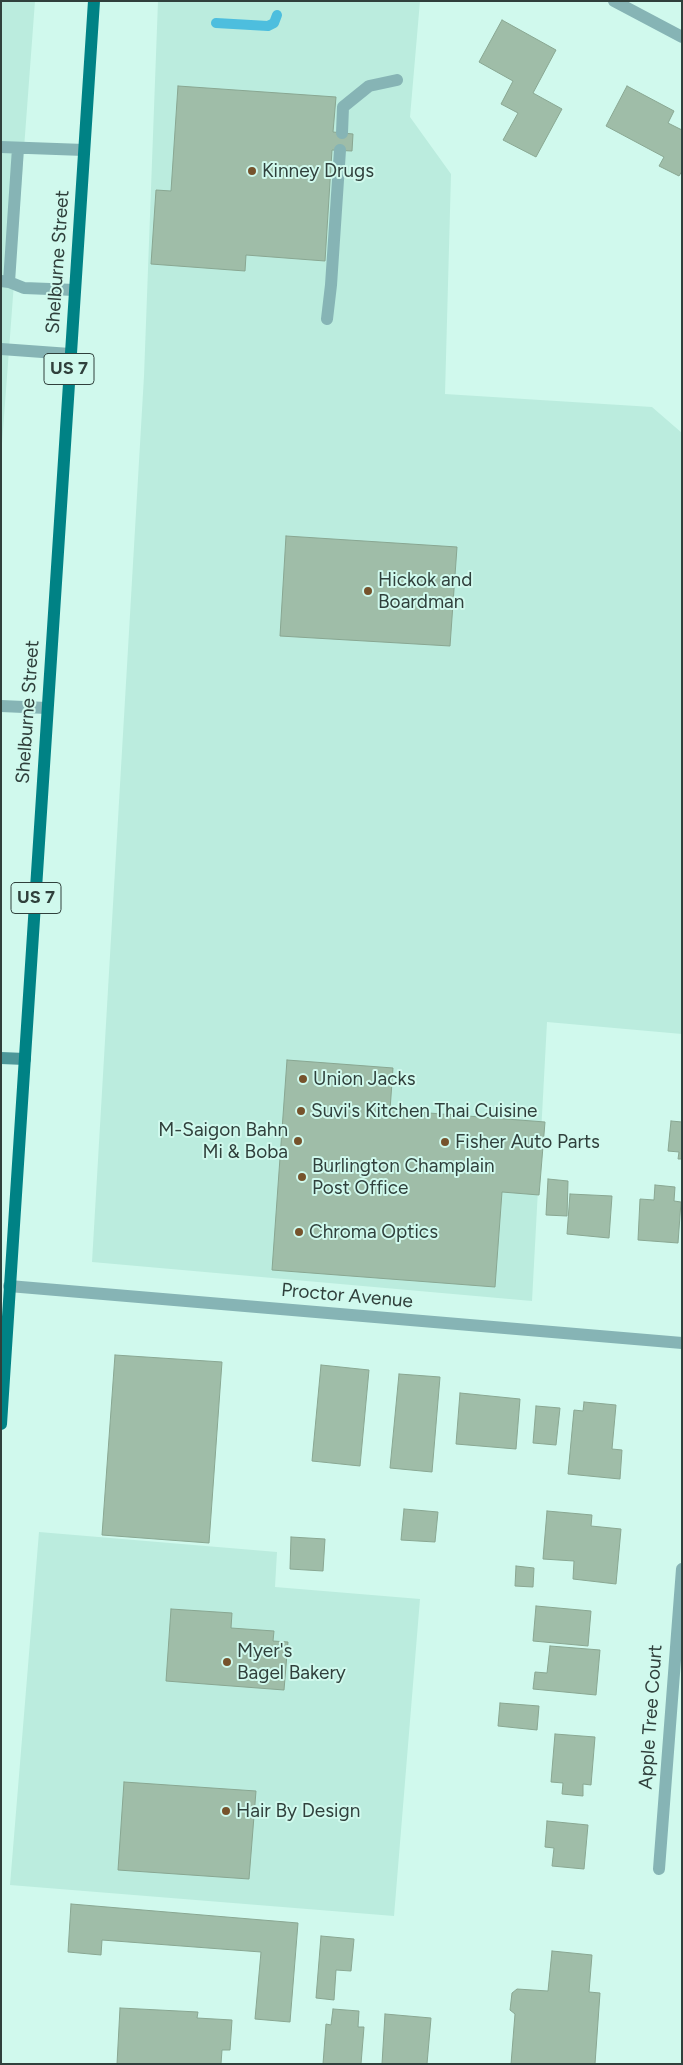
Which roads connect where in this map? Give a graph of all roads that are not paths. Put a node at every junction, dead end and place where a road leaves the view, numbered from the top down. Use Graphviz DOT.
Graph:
graph roads {
  1 [pos="94,1"];
  2 [pos="614,1"];
  3 [pos="682,37"];
  4 [pos="397,80"];
  5 [pos="342,133"];
  6 [pos="1,147"];
  7 [pos="18,148"];
  8 [pos="84,150"];
  9 [pos="340,150"];
  10 [pos="5,282"];
  11 [pos="74,290"];
  12 [pos="327,319"];
  13 [pos="1,349"];
  14 [pos="70,354"];
  15 [pos="1,706"];
  16 [pos="47,708"];
  17 [pos="1,1058"];
  18 [pos="26,1059"];
  19 [pos="10,1286"];
  20 [pos="682,1343"];
  21 [pos="1,1424"];
  22 [pos="682,1569"];
  23 [pos="658,1869"];
  1 -- 8 [label="main road, Shelburne Street / US 7"];
  2 -- 3 [label="street"];
  4 -- 5 [label="street"];
  6 -- 7 [label="street"];
  7 -- 8 [label="street"];
  7 -- 10 [label="street"];
  8 -- 11 [label="main road, Shelburne Street / US 7"];
  9 -- 12 [label="street"];
  10 -- 11 [label="street"];
  11 -- 14 [label="main road, Shelburne Street / US 7"];
  13 -- 14 [label="street"];
  14 -- 16 [label="main road, Shelburne Street / US 7"];
  15 -- 16 [label="street"];
  16 -- 18 [label="main road, Shelburne Street / US 7"];
  17 -- 18 [label="street"];
  18 -- 19 [label="main road, Shelburne Street / US 7"];
  19 -- 20 [label="street, Proctor Avenue"];
  19 -- 21 [label="main road, Shelburne Street / US 7"];
  22 -- 23 [label="street, Apple Tree Court"];
}
